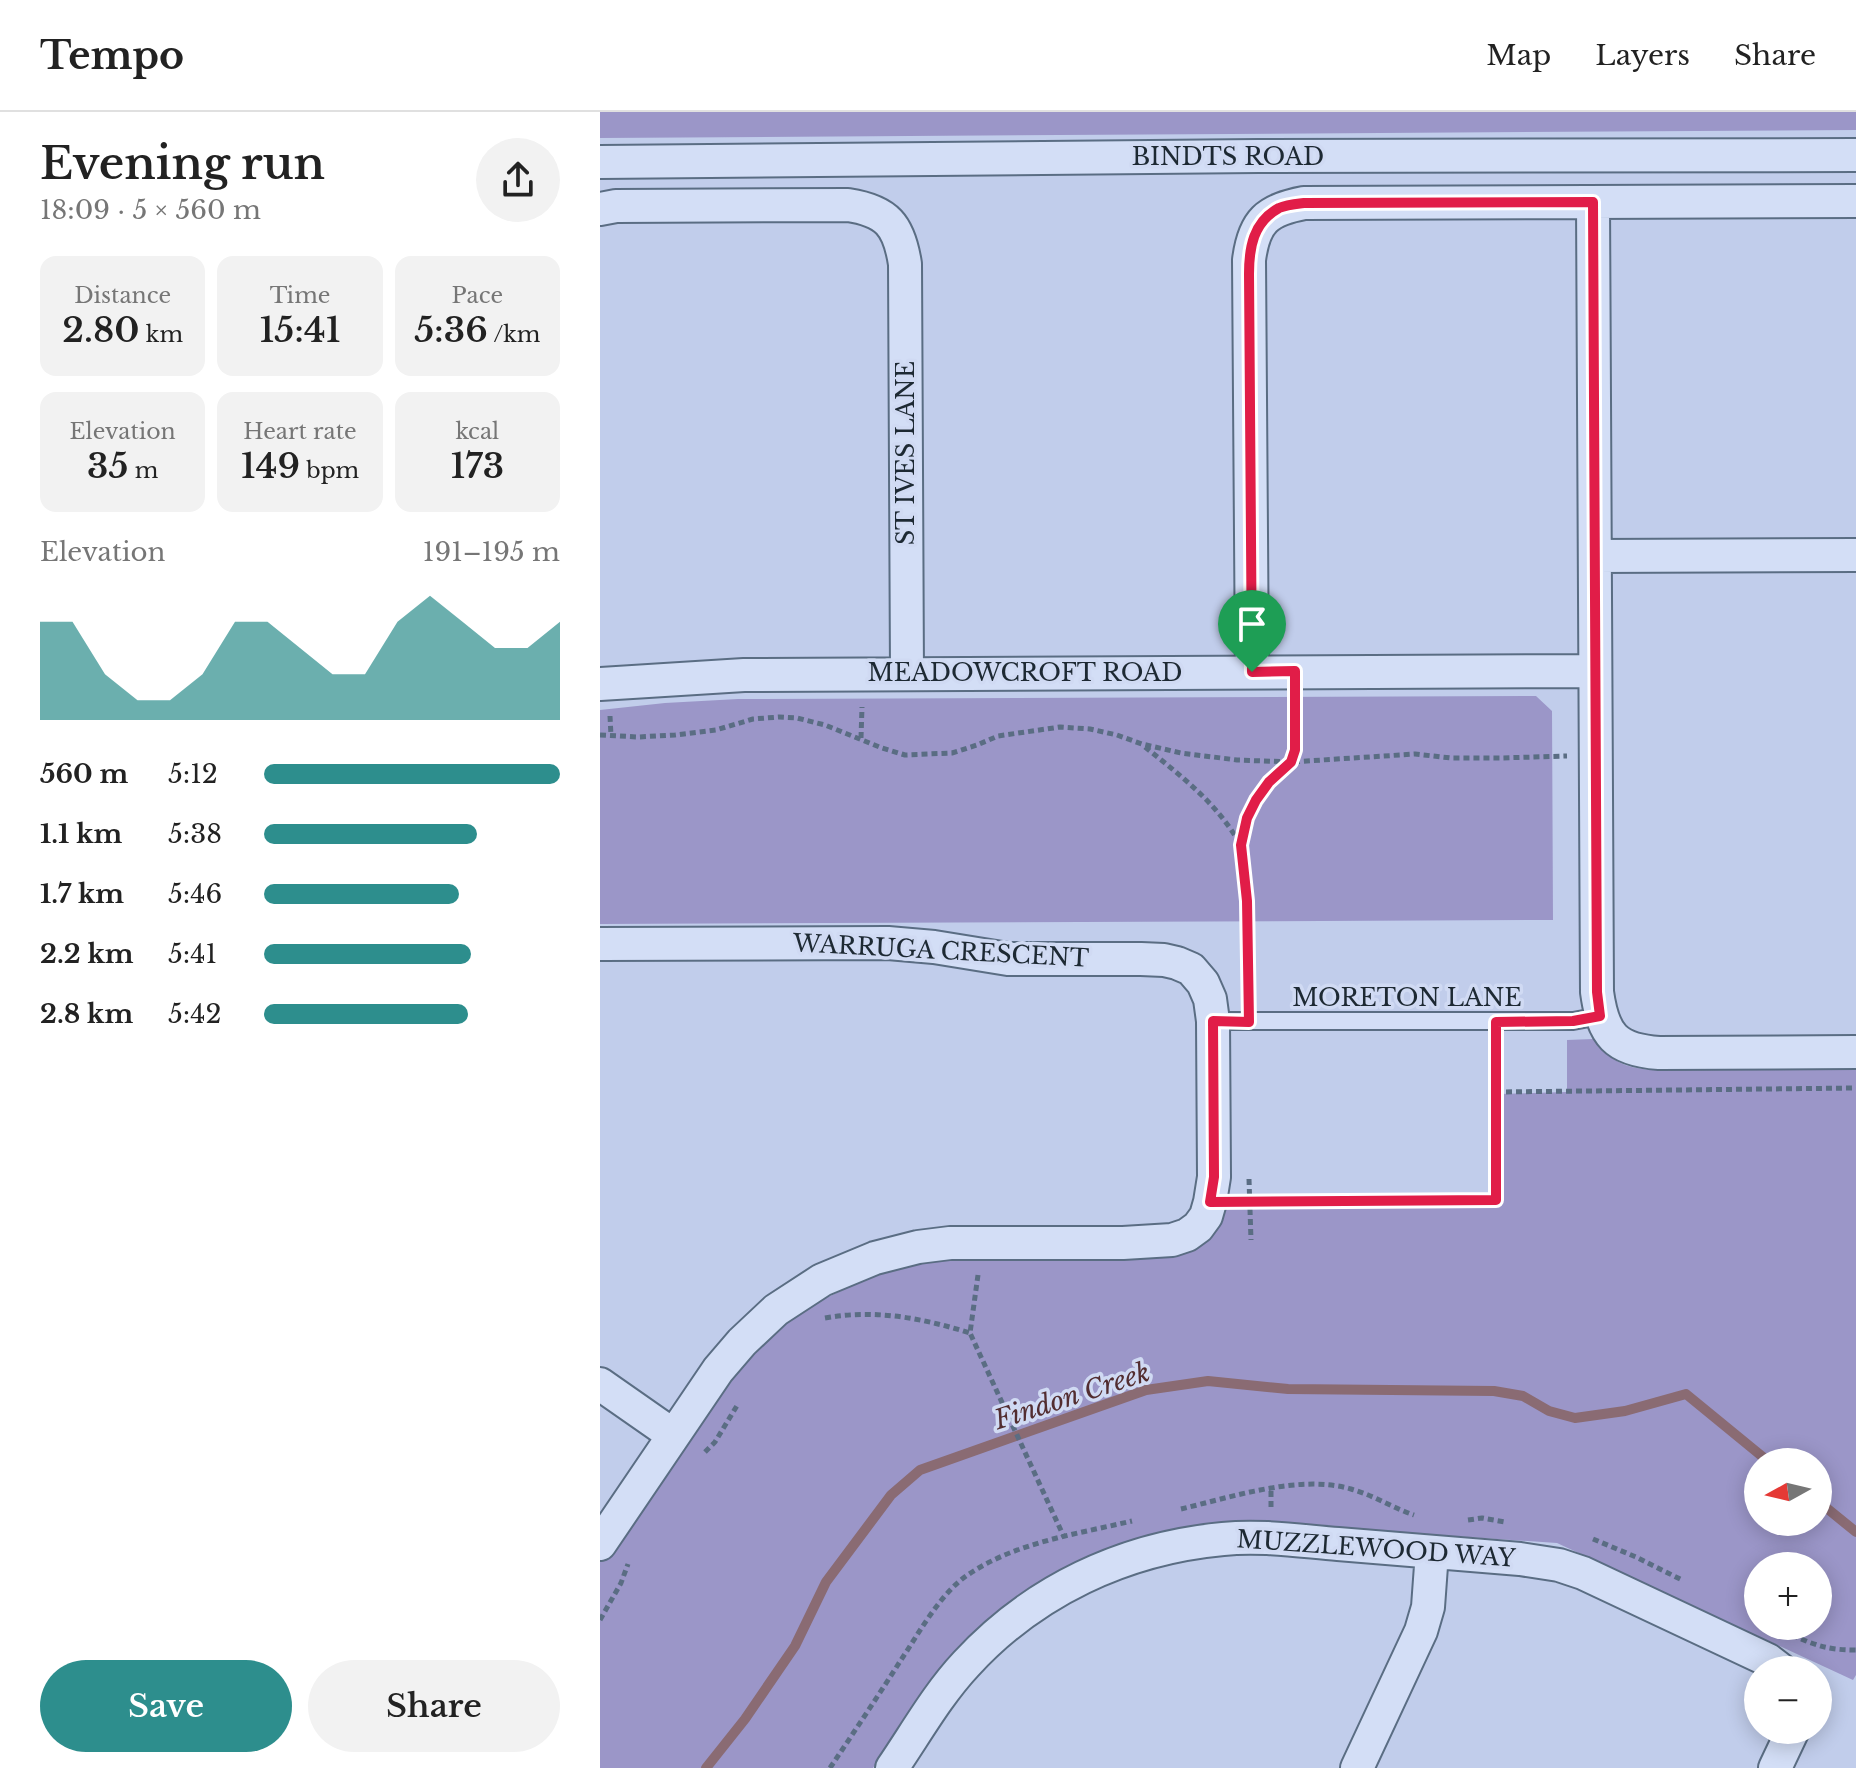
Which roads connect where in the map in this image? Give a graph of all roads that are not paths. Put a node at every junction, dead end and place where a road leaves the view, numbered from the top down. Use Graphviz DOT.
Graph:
graph roads {
  1 [pos="1856,155"];
  2 [pos="600,162"];
  3 [pos="1856,201"];
  4 [pos="1593,202"];
  5 [pos="600,209"];
  6 [pos="1856,555"];
  7 [pos="1595,556"];
  8 [pos="1595,671"];
  9 [pos="1252,672"];
  10 [pos="907,674"];
  11 [pos="600,684"];
  12 [pos="600,944"];
  13 [pos="1600,1016"];
  14 [pos="1213,1021"];
  15 [pos="1856,1052"];
  16 [pos="600,1384"];
  17 [pos="673,1435"];
  18 [pos="600,1544"];
  19 [pos="1432,1552"];
  20 [pos="1759,1656"];
  21 [pos="1786,1744"];
  22 [pos="892,1768"];
  23 [pos="1357,1768"];
  24 [pos="1775,1768"];
  1 -- 2 [label="street, BINDTS ROAD"];
  3 -- 4 [label="street"];
  4 -- 7 [label="street"];
  4 -- 9 [label="street"];
  5 -- 10 [label="street, ST IVES LANE"];
  6 -- 7 [label="street"];
  7 -- 8 [label="street"];
  8 -- 9 [label="street, MEADOWCROFT ROAD"];
  8 -- 13 [label="street"];
  9 -- 10 [label="street, MEADOWCROFT ROAD"];
  10 -- 11 [label="street, MEADOWCROFT ROAD"];
  12 -- 14 [label="street, WARRUGA CRESCENT"];
  13 -- 14 [label="lane, MORETON LANE"];
  13 -- 15 [label="street"];
  14 -- 17 [label="street, WARRUGA CRESCENT"];
  16 -- 17 [label="street"];
  17 -- 18 [label="street, WARRUGA CRESCENT"];
  19 -- 20 [label="street, MUZZLEWOOD WAY"];
  19 -- 22 [label="street, MUZZLEWOOD WAY"];
  19 -- 23 [label="street"];
  21 -- 24 [label="street"];
}
